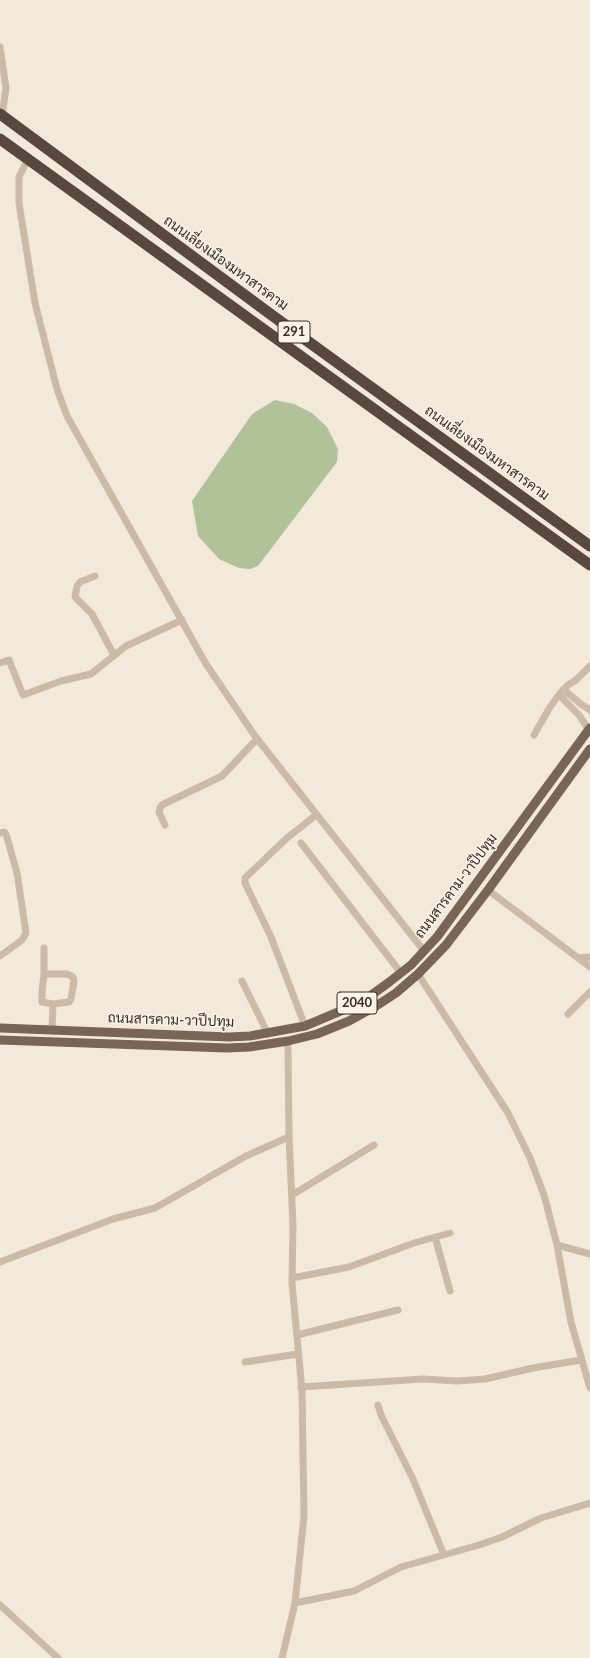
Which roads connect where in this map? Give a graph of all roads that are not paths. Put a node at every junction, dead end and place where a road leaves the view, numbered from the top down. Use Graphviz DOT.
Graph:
graph roads {
  1 [pos="0,47"];
  2 [pos="1,115"];
  3 [pos="0,139"];
  4 [pos="28,159"];
  5 [pos="590,546"];
  6 [pos="590,565"];
  7 [pos="95,576"];
  8 [pos="182,620"];
  9 [pos="114,655"];
  10 [pos="0,663"];
  11 [pos="590,666"];
  12 [pos="561,692"];
  13 [pos="590,710"];
  14 [pos="589,729"];
  15 [pos="534,735"];
  16 [pos="257,739"];
  17 [pos="590,749"];
  18 [pos="316,815"];
  19 [pos="166,825"];
  20 [pos="0,833"];
  21 [pos="512,836"];
  22 [pos="301,843"];
  23 [pos="522,843"];
  24 [pos="488,890"];
  25 [pos="44,948"];
  26 [pos="424,951"];
  27 [pos="0,956"];
  28 [pos="590,957"];
  29 [pos="578,958"];
  30 [pos="590,967"];
  31 [pos="400,973"];
  32 [pos="44,974"];
  33 [pos="418,974"];
  34 [pos="242,981"];
  35 [pos="590,992"];
  36 [pos="53,1004"];
  37 [pos="568,1014"];
  38 [pos="305,1026"];
  39 [pos="0,1028"];
  40 [pos="52,1030"];
  41 [pos="268,1034"];
  42 [pos="0,1040"];
  43 [pos="288,1041"];
  44 [pos="289,1137"];
  45 [pos="374,1145"];
  46 [pos="292,1195"];
  47 [pos="450,1233"];
  48 [pos="435,1237"];
  49 [pos="557,1245"];
  50 [pos="590,1254"];
  51 [pos="0,1262"];
  52 [pos="292,1278"];
  53 [pos="450,1291"];
  54 [pos="398,1310"];
  55 [pos="297,1335"];
  56 [pos="298,1354"];
  57 [pos="581,1360"];
  58 [pos="245,1362"];
  59 [pos="301,1387"];
  60 [pos="590,1388"];
  61 [pos="378,1405"];
  62 [pos="590,1503"];
  63 [pos="444,1555"];
  64 [pos="295,1603"];
  65 [pos="0,1605"];
  66 [pos="58,1658"];
  67 [pos="282,1658"];
  1 -- 2 [label="street"];
  2 -- 5 [label="highway, ถนนเลี่ยงเมืองมหาสารคาม / 291"];
  3 -- 4 [label="highway, 291"];
  4 -- 6 [label="highway, 291"];
  4 -- 8 [label="street"];
  7 -- 9 [label="street"];
  8 -- 9 [label="street"];
  8 -- 16 [label="street"];
  9 -- 10 [label="street"];
  11 -- 12 [label="street"];
  12 -- 13 [label="street"];
  12 -- 14 [label="street"];
  12 -- 15 [label="street"];
  14 -- 21 [label="main road, ถนนสารคาม-วาปีปทุม / 2040"];
  16 -- 18 [label="street"];
  16 -- 19 [label="street"];
  17 -- 23 [label="main road, ถนนสารคาม-วาปีปทุม / 2040"];
  18 -- 26 [label="street"];
  18 -- 38 [label="street"];
  20 -- 27 [label="street"];
  21 -- 23 [label="main road"];
  21 -- 26 [label="main road, ถนนสารคาม-วาปีปทุม / 2040"];
  22 -- 31 [label="street"];
  23 -- 24 [label="main road, ถนนสารคาม-วาปีปทุม / 2040"];
  24 -- 29 [label="street"];
  24 -- 33 [label="main road, ถนนสารคาม-วาปีปทุม / 2040"];
  25 -- 32 [label="street"];
  26 -- 31 [label="main road, ถนนสารคาม-วาปีปทุม / 2040"];
  28 -- 29 [label="street"];
  29 -- 30 [label="street"];
  31 -- 38 [label="main road, ถนนสารคาม-วาปีปทุม / 2040"];
  32 -- 36 [label="street"];
  32 -- 36 [label="street"];
  33 -- 43 [label="main road, ถนนสารคาม-วาปีปทุม / 2040"];
  33 -- 49 [label="street"];
  34 -- 41 [label="street"];
  35 -- 37 [label="street"];
  36 -- 40 [label="street"];
  38 -- 41 [label="main road, ถนนสารคาม-วาปีปทุม / 2040"];
  39 -- 40 [label="main road, ถนนสารคาม-วาปีปทุม / 2040"];
  40 -- 41 [label="main road, ถนนสารคาม-วาปีปทุม / 2040"];
  42 -- 43 [label="main road, ถนนสารคาม-วาปีปทุม / 2040"];
  43 -- 44 [label="street"];
  44 -- 46 [label="street"];
  44 -- 51 [label="street"];
  45 -- 46 [label="street"];
  46 -- 52 [label="street"];
  47 -- 48 [label="street"];
  48 -- 52 [label="street"];
  48 -- 53 [label="street"];
  49 -- 50 [label="street"];
  49 -- 57 [label="street"];
  52 -- 55 [label="street"];
  54 -- 55 [label="street"];
  55 -- 56 [label="street"];
  56 -- 58 [label="street"];
  56 -- 59 [label="street"];
  57 -- 59 [label="street"];
  57 -- 60 [label="street"];
  59 -- 64 [label="street"];
  61 -- 63 [label="street"];
  62 -- 63 [label="street"];
  63 -- 64 [label="street"];
  64 -- 67 [label="street"];
  65 -- 66 [label="street"];
}
